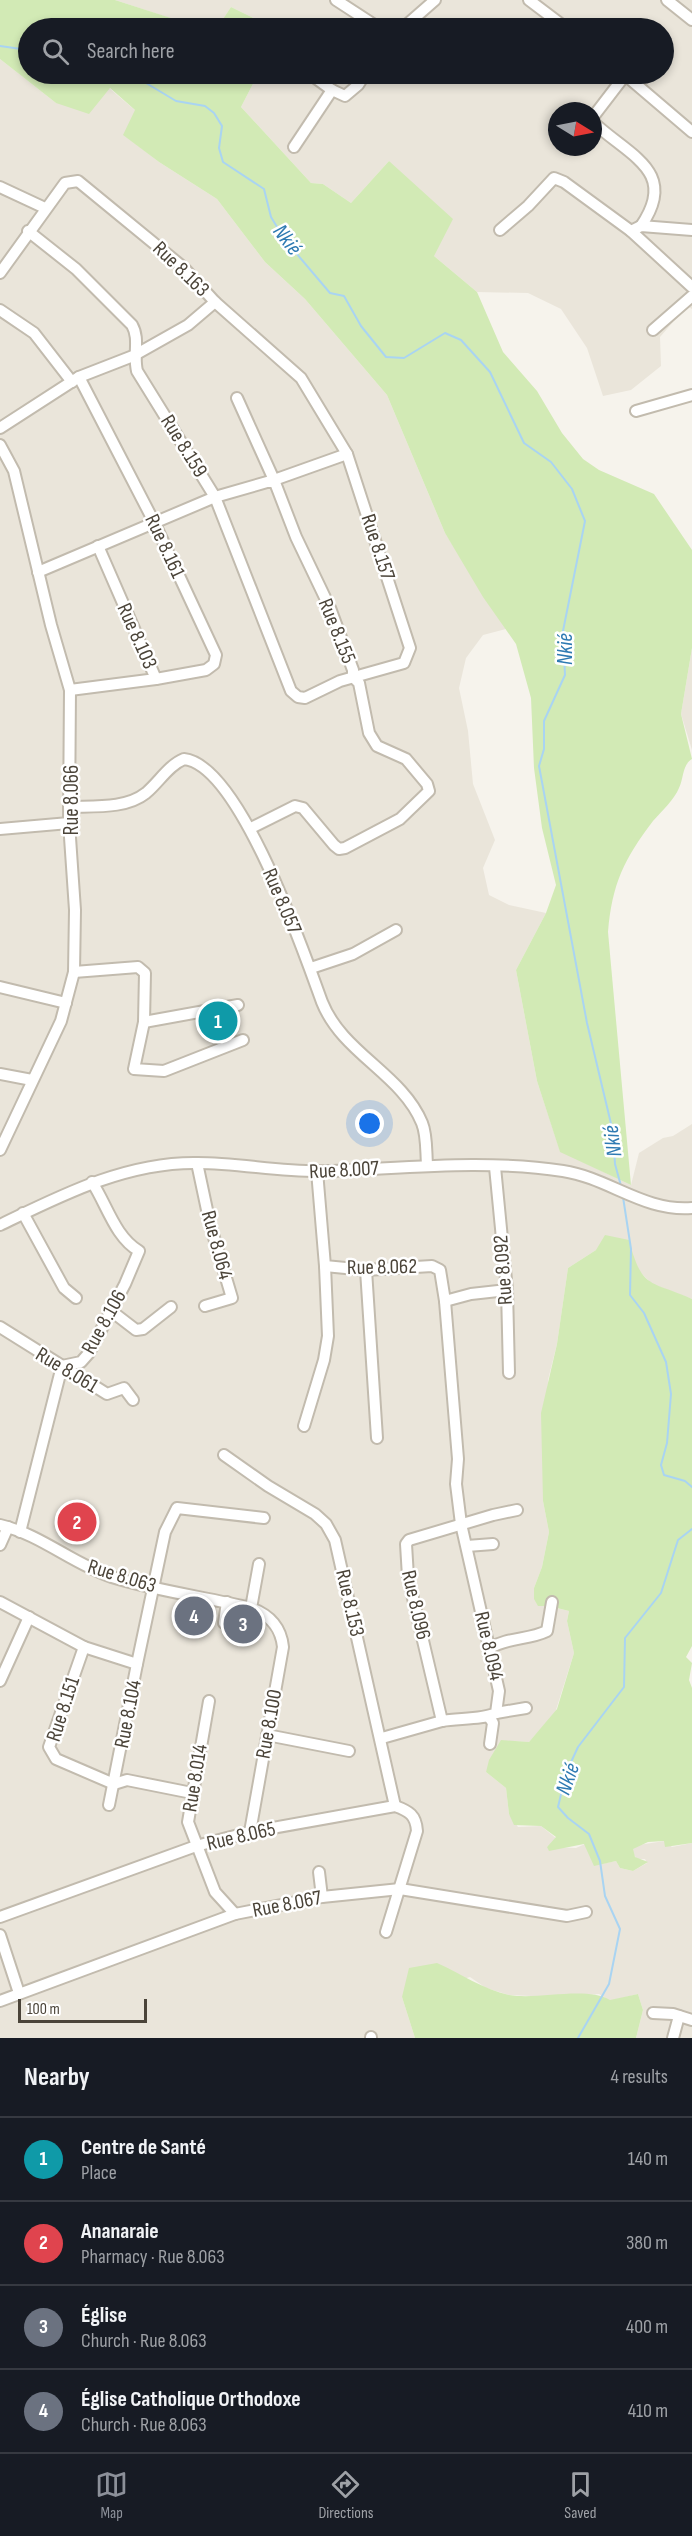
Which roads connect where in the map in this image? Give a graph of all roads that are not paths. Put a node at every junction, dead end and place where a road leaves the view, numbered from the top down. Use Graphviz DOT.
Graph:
graph roads {
  1 [pos="336,0"];
  2 [pos="435,0"];
  3 [pos="529,0"];
  4 [pos="671,1"];
  5 [pos="364,18"];
  6 [pos="414,18"];
  7 [pos="553,18"];
  8 [pos="692,20"];
  9 [pos="324,84"];
  10 [pos="358,84"];
  11 [pos="618,84"];
  12 [pos="637,84"];
  13 [pos="332,90"];
  14 [pos="602,105"];
  15 [pos="602,130"];
  16 [pos="692,132"];
  17 [pos="294,147"];
  18 [pos="0,187"];
  19 [pos="45,208"];
  20 [pos="636,229"];
  21 [pos="500,230"];
  22 [pos="28,231"];
  23 [pos="692,231"];
  24 [pos="1,271"];
  25 [pos="692,287"];
  26 [pos="692,296"];
  27 [pos="215,302"];
  28 [pos="0,310"];
  29 [pos="653,330"];
  30 [pos="133,356"];
  31 [pos="76,379"];
  32 [pos="692,395"];
  33 [pos="237,398"];
  34 [pos="636,411"];
  35 [pos="0,428"];
  36 [pos="0,445"];
  37 [pos="347,454"];
  38 [pos="274,480"];
  39 [pos="215,497"];
  40 [pos="154,522"];
  41 [pos="98,546"];
  42 [pos="38,572"];
  43 [pos="353,677"];
  44 [pos="156,679"];
  45 [pos="70,690"];
  46 [pos="69,807"];
  47 [pos="69,823"];
  48 [pos="251,828"];
  49 [pos="0,829"];
  50 [pos="396,930"];
  51 [pos="311,968"];
  52 [pos="74,972"];
  53 [pos="0,987"];
  54 [pos="66,1004"];
  55 [pos="238,1005"];
  56 [pos="144,1022"];
  57 [pos="243,1040"];
  58 [pos="0,1074"];
  59 [pos="32,1080"];
  60 [pos="0,1150"];
  61 [pos="197,1163"];
  62 [pos="427,1164"];
  63 [pos="495,1167"];
  64 [pos="317,1171"];
  65 [pos="92,1182"];
  66 [pos="692,1208"];
  67 [pos="23,1214"];
  68 [pos="0,1225"];
  69 [pos="325,1266"];
  70 [pos="366,1270"];
  71 [pos="507,1290"];
  72 [pos="76,1298"];
  73 [pos="446,1301"];
  74 [pos="171,1306"];
  75 [pos="205,1306"];
  76 [pos="110,1310"];
  77 [pos="0,1327"];
  78 [pos="62,1366"];
  79 [pos="509,1373"];
  80 [pos="133,1400"];
  81 [pos="304,1426"];
  82 [pos="377,1438"];
  83 [pos="224,1455"];
  84 [pos="517,1510"];
  85 [pos="264,1518"];
  86 [pos="461,1524"];
  87 [pos="4,1526"];
  88 [pos="20,1532"];
  89 [pos="493,1544"];
  90 [pos="0,1545"];
  91 [pos="467,1546"];
  92 [pos="259,1564"];
  93 [pos="152,1587"];
  94 [pos="0,1602"];
  95 [pos="227,1602"];
  96 [pos="552,1602"];
  97 [pos="251,1608"];
  98 [pos="29,1617"];
  99 [pos="271,1619"];
  100 [pos="224,1623"];
  101 [pos="84,1647"];
  102 [pos="490,1648"];
  103 [pos="137,1664"];
  104 [pos="0,1682"];
  105 [pos="208,1701"];
  106 [pos="526,1708"];
  107 [pos="493,1715"];
  108 [pos="442,1721"];
  109 [pos="267,1735"];
  110 [pos="382,1738"];
  111 [pos="490,1744"];
  112 [pos="349,1751"];
  113 [pos="114,1784"];
  114 [pos="192,1793"];
  115 [pos="109,1804"];
  116 [pos="395,1806"];
  117 [pos="250,1832"];
  118 [pos="196,1846"];
  119 [pos="319,1872"];
  120 [pos="400,1889"];
  121 [pos="322,1897"];
  122 [pos="586,1912"];
  123 [pos="236,1914"];
  124 [pos="0,1917"];
  125 [pos="386,1932"];
  126 [pos="0,1935"];
  127 [pos="19,1993"];
  128 [pos="0,2001"];
  129 [pos="653,2013"];
  130 [pos="679,2016"];
  131 [pos="692,2020"];
  132 [pos="674,2038"];
  1 -- 5 [label="street"];
  2 -- 6 [label="street"];
  3 -- 7 [label="street"];
  4 -- 8 [label="street"];
  9 -- 13 [label="street"];
  10 -- 13 [label="street"];
  11 -- 14 [label="street"];
  12 -- 16 [label="street"];
  13 -- 17 [label="street"];
  15 -- 20 [label="street"];
  18 -- 19 [label="street"];
  19 -- 22 [label="street, Rue 8.163"];
  19 -- 27 [label="street, Rue 8.163"];
  20 -- 21 [label="street"];
  20 -- 23 [label="street"];
  20 -- 25 [label="street"];
  22 -- 24 [label="street, Rue 8.163"];
  22 -- 30 [label="street, Rue 8.159"];
  26 -- 29 [label="street"];
  27 -- 30 [label="street, Rue 8.163"];
  27 -- 37 [label="street"];
  28 -- 31 [label="street, Rue 8.161"];
  30 -- 31 [label="street, Rue 8.163"];
  30 -- 39 [label="street, Rue 8.159"];
  31 -- 35 [label="street, Rue 8.163"];
  31 -- 40 [label="street, Rue 8.161"];
  32 -- 34 [label="street"];
  33 -- 38 [label="street, Rue 8.155"];
  36 -- 42 [label="street, Rue 8.066"];
  37 -- 38 [label="street"];
  37 -- 43 [label="street, Rue 8.157"];
  38 -- 39 [label="street"];
  38 -- 43 [label="street, Rue 8.155"];
  39 -- 40 [label="street"];
  39 -- 43 [label="street, Rue 8.159"];
  40 -- 41 [label="street"];
  40 -- 44 [label="street, Rue 8.161"];
  41 -- 42 [label="street"];
  41 -- 44 [label="street, Rue 8.103"];
  42 -- 45 [label="street, Rue 8.066"];
  43 -- 48 [label="street, Rue 8.155"];
  44 -- 45 [label="street, Rue 8.103"];
  45 -- 46 [label="street, Rue 8.066"];
  46 -- 47 [label="street, Rue 8.066"];
  46 -- 48 [label="street, Rue 8.057"];
  47 -- 49 [label="street"];
  47 -- 52 [label="street, Rue 8.066"];
  48 -- 51 [label="street, Rue 8.057"];
  50 -- 51 [label="street"];
  51 -- 62 [label="street, Rue 8.057"];
  52 -- 54 [label="street, Rue 8.066"];
  52 -- 56 [label="street"];
  53 -- 54 [label="street"];
  54 -- 59 [label="street, Rue 8.066"];
  55 -- 56 [label="street"];
  56 -- 57 [label="street"];
  58 -- 59 [label="street"];
  59 -- 60 [label="street, Rue 8.066"];
  61 -- 64 [label="street, Rue 8.007"];
  61 -- 65 [label="street, Rue 8.007"];
  61 -- 75 [label="street, Rue 8.064"];
  62 -- 63 [label="street, Rue 8.007"];
  62 -- 64 [label="street, Rue 8.007"];
  63 -- 66 [label="street, Rue 8.007"];
  63 -- 71 [label="street, Rue 8.092"];
  64 -- 69 [label="street, Rue 8.062"];
  65 -- 67 [label="street, Rue 8.007"];
  65 -- 76 [label="street, Rue 8.106"];
  67 -- 68 [label="street, Rue 8.007"];
  67 -- 72 [label="street"];
  69 -- 70 [label="street, Rue 8.062"];
  69 -- 81 [label="street"];
  70 -- 73 [label="street, Rue 8.062"];
  70 -- 82 [label="street"];
  71 -- 73 [label="street"];
  71 -- 79 [label="street, Rue 8.092"];
  73 -- 86 [label="street, Rue 8.094"];
  74 -- 76 [label="street"];
  76 -- 78 [label="street, Rue 8.106"];
  77 -- 78 [label="street, Rue 8.061"];
  78 -- 80 [label="street, Rue 8.061"];
  78 -- 88 [label="street, Rue 8.106"];
  83 -- 110 [label="street, Rue 8.153"];
  84 -- 86 [label="street, Rue 8.096"];
  85 -- 93 [label="street"];
  86 -- 91 [label="street, Rue 8.094"];
  86 -- 108 [label="street, Rue 8.096"];
  87 -- 88 [label="street, Rue 8.063"];
  87 -- 90 [label="street"];
  88 -- 93 [label="street, Rue 8.063"];
  89 -- 91 [label="street"];
  91 -- 102 [label="street, Rue 8.094"];
  92 -- 97 [label="street"];
  93 -- 95 [label="street, Rue 8.063"];
  93 -- 103 [label="street"];
  94 -- 98 [label="street"];
  95 -- 97 [label="street, Rue 8.063"];
  95 -- 100 [label="street"];
  96 -- 102 [label="street"];
  97 -- 99 [label="street, Rue 8.063"];
  98 -- 101 [label="street"];
  98 -- 104 [label="street"];
  99 -- 109 [label="street, Rue 8.100"];
  101 -- 103 [label="street, Rue 8.104"];
  101 -- 113 [label="street, Rue 8.151"];
  102 -- 107 [label="street, Rue 8.094"];
  103 -- 113 [label="street, Rue 8.104"];
  105 -- 114 [label="street, Rue 8.014"];
  106 -- 107 [label="street"];
  107 -- 108 [label="street"];
  107 -- 111 [label="street, Rue 8.094"];
  108 -- 110 [label="street"];
  109 -- 112 [label="street"];
  109 -- 117 [label="street, Rue 8.100"];
  110 -- 116 [label="street, Rue 8.153"];
  113 -- 114 [label="street, Rue 8.151"];
  113 -- 115 [label="street, Rue 8.104"];
  114 -- 118 [label="street, Rue 8.014"];
  116 -- 117 [label="street, Rue 8.065"];
  116 -- 120 [label="street"];
  117 -- 118 [label="street, Rue 8.065"];
  118 -- 123 [label="street, Rue 8.014"];
  118 -- 124 [label="street, Rue 8.065"];
  119 -- 121 [label="street"];
  120 -- 121 [label="street, Rue 8.067"];
  120 -- 122 [label="street, Rue 8.067"];
  120 -- 125 [label="street"];
  121 -- 123 [label="street, Rue 8.067"];
  123 -- 127 [label="street, Rue 8.067"];
  126 -- 127 [label="street"];
  127 -- 128 [label="street, Rue 8.067"];
  129 -- 130 [label="street"];
  130 -- 131 [label="street"];
  130 -- 132 [label="street"];
}
